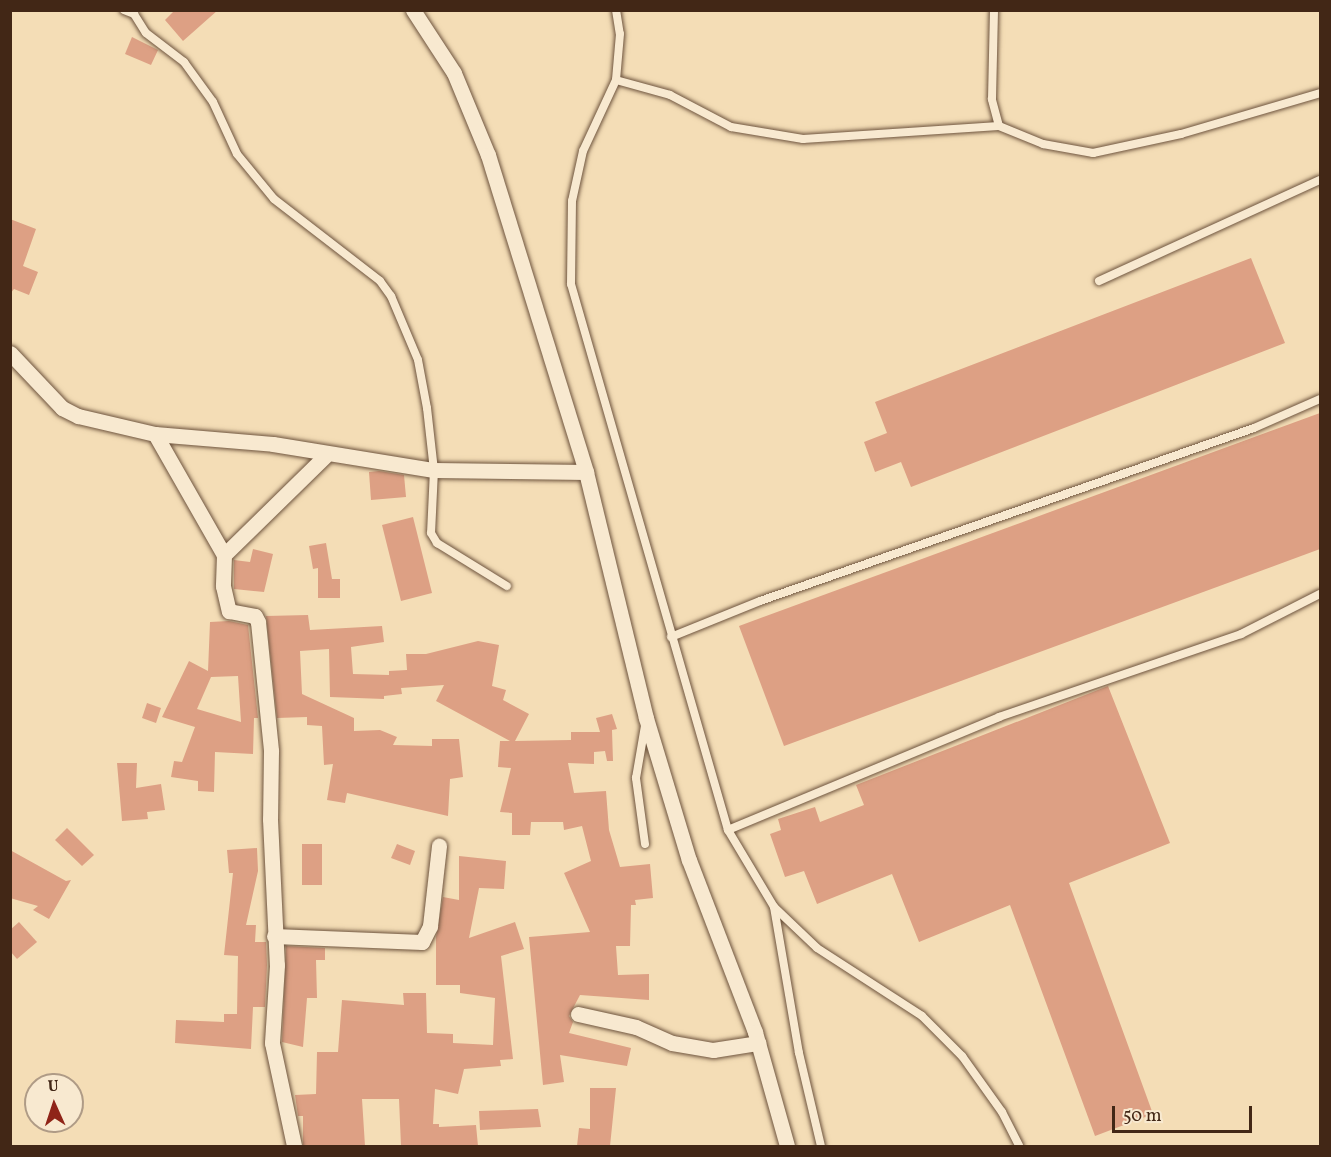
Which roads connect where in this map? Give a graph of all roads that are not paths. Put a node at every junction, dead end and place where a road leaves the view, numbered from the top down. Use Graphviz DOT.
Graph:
graph roads {
  1 [pos="124,10"];
  2 [pos="413,10"];
  3 [pos="616,10"];
  4 [pos="994,10"];
  5 [pos="615,80"];
  6 [pos="1320,93"];
  7 [pos="999,126"];
  8 [pos="1320,180"];
  9 [pos="1099,281"];
  10 [pos="10,353"];
  11 [pos="1320,399"];
  12 [pos="155,434"];
  13 [pos="325,456"];
  14 [pos="434,470"];
  15 [pos="586,472"];
  16 [pos="224,555"];
  17 [pos="507,586"];
  18 [pos="1320,594"];
  19 [pos="671,637"];
  20 [pos="646,718"];
  21 [pos="728,830"];
  22 [pos="645,844"];
  23 [pos="439,846"];
  24 [pos="774,907"];
  25 [pos="274,936"];
  26 [pos="578,1014"];
  27 [pos="758,1043"];
  28 [pos="294,1146"];
  29 [pos="787,1146"];
  30 [pos="821,1146"];
  31 [pos="1019,1146"];
  1 -- 14 [label="lane"];
  2 -- 15 [label="street"];
  3 -- 5 [label="lane"];
  4 -- 7 [label="lane"];
  5 -- 7 [label="lane"];
  5 -- 19 [label="lane"];
  6 -- 7 [label="lane"];
  8 -- 9 [label="lane"];
  10 -- 12 [label="street"];
  11 -- 19 [label="lane"];
  12 -- 13 [label="street"];
  12 -- 16 [label="street"];
  13 -- 14 [label="street"];
  13 -- 16 [label="street"];
  14 -- 15 [label="street"];
  14 -- 17 [label="lane"];
  15 -- 20 [label="street"];
  16 -- 25 [label="street"];
  18 -- 21 [label="lane"];
  19 -- 21 [label="lane"];
  20 -- 22 [label="lane"];
  20 -- 27 [label="street"];
  21 -- 24 [label="lane"];
  23 -- 25 [label="street"];
  24 -- 30 [label="lane"];
  24 -- 31 [label="lane"];
  25 -- 28 [label="street"];
  26 -- 27 [label="street"];
  27 -- 29 [label="street"];
}
